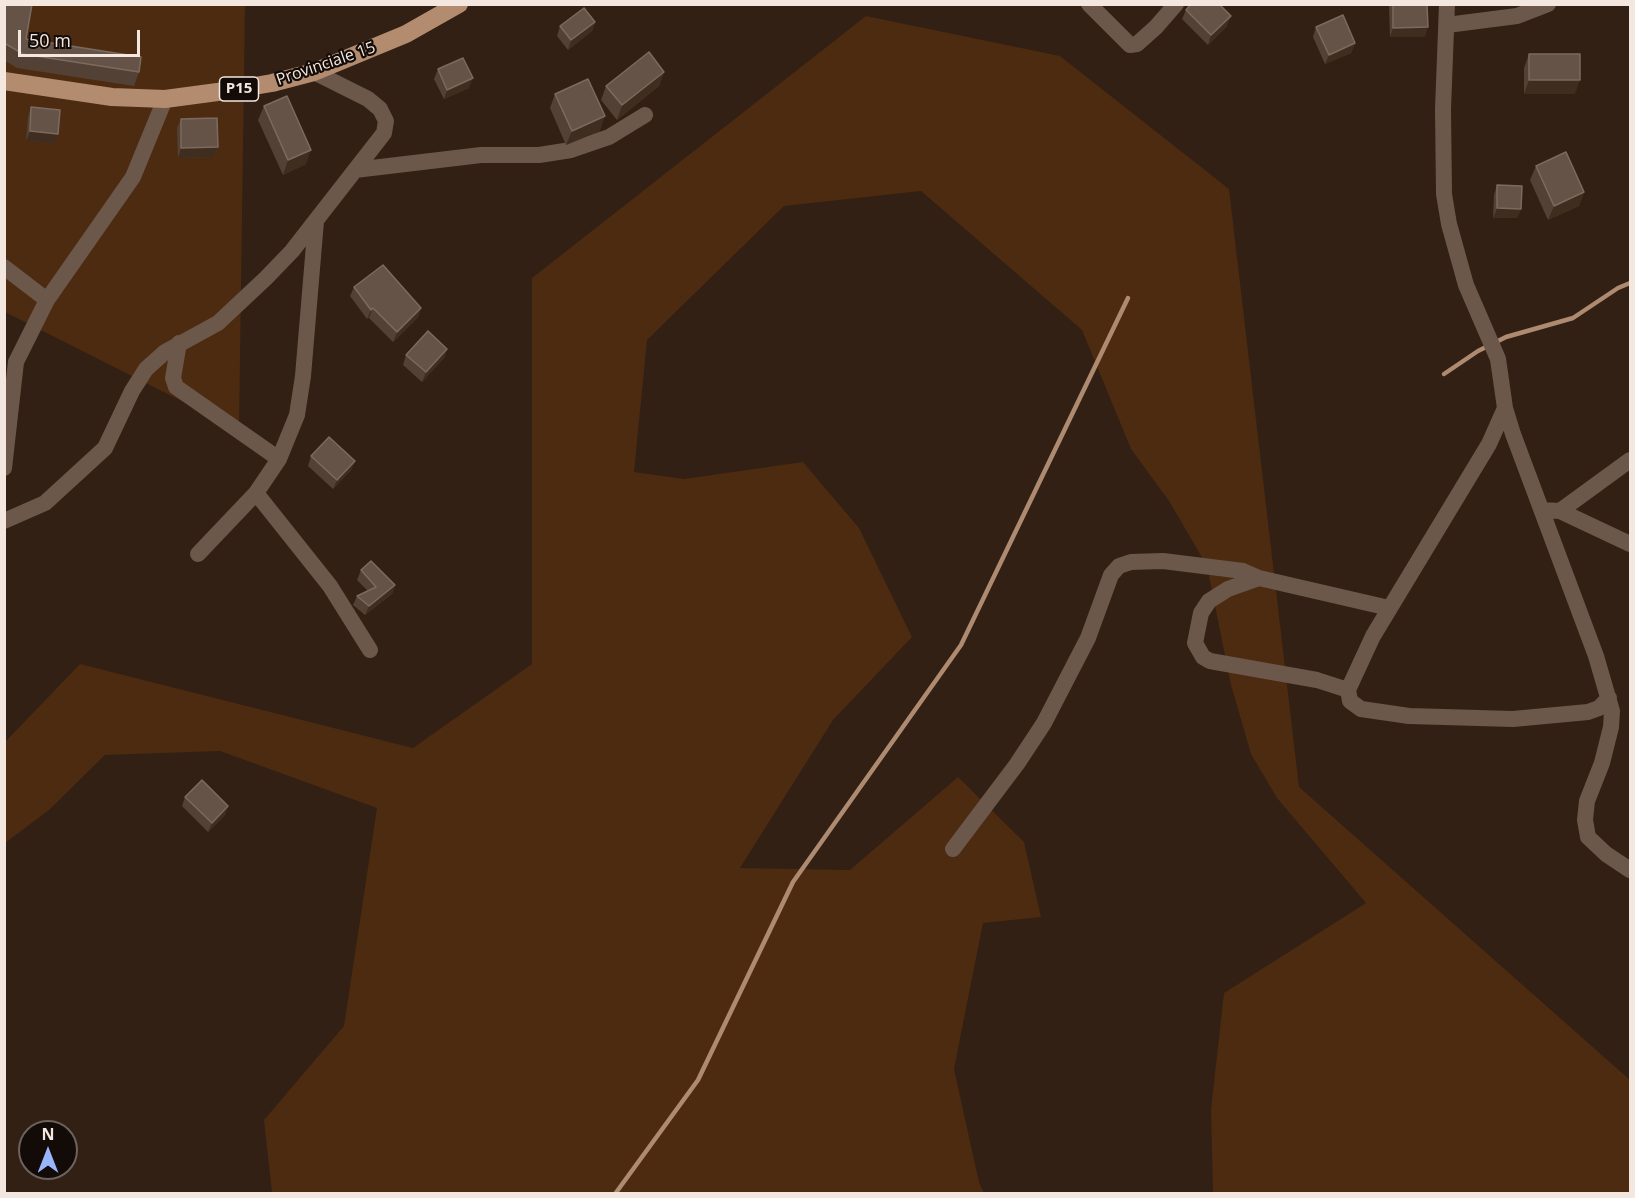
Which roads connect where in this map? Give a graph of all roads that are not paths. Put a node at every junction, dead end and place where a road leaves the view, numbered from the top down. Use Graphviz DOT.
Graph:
graph roads {
  1 [pos="459,4"];
  2 [pos="1089,4"];
  3 [pos="1176,4"];
  4 [pos="1447,4"];
  5 [pos="1548,4"];
  6 [pos="1447,25"];
  7 [pos="314,72"];
  8 [pos="4,81"];
  9 [pos="165,99"];
  10 [pos="645,115"];
  11 [pos="355,171"];
  12 [pos="316,221"];
  13 [pos="4,267"];
  14 [pos="47,300"];
  15 [pos="179,343"];
  16 [pos="10,366"];
  17 [pos="1505,408"];
  18 [pos="279,459"];
  19 [pos="1630,460"];
  20 [pos="4,468"];
  21 [pos="256,493"];
  22 [pos="1542,510"];
  23 [pos="1560,511"];
  24 [pos="4,521"];
  25 [pos="1630,544"];
  26 [pos="198,554"];
  27 [pos="1259,578"];
  28 [pos="1389,608"];
  29 [pos="370,650"];
  30 [pos="1348,690"];
  31 [pos="1609,698"];
  32 [pos="953,849"];
  33 [pos="1630,870"];
  1 -- 7 [label="main road, Provinciale 15 / P15"];
  2 -- 3 [label="street"];
  4 -- 6 [label="street"];
  5 -- 6 [label="street"];
  6 -- 17 [label="street"];
  7 -- 9 [label="main road, Provinciale 15 / P15"];
  7 -- 11 [label="street"];
  8 -- 9 [label="main road, Provinciale 15 / P15"];
  9 -- 14 [label="street"];
  10 -- 11 [label="street"];
  11 -- 12 [label="street"];
  12 -- 15 [label="street"];
  12 -- 18 [label="street"];
  13 -- 14 [label="street"];
  14 -- 16 [label="street"];
  15 -- 18 [label="street"];
  15 -- 24 [label="street"];
  16 -- 20 [label="street"];
  17 -- 22 [label="street"];
  17 -- 28 [label="street"];
  18 -- 21 [label="street"];
  19 -- 23 [label="street"];
  21 -- 26 [label="street"];
  21 -- 29 [label="street"];
  22 -- 23 [label="street"];
  22 -- 31 [label="street"];
  23 -- 25 [label="street"];
  27 -- 28 [label="street"];
  27 -- 30 [label="street"];
  27 -- 32 [label="street"];
  28 -- 30 [label="street"];
  30 -- 31 [label="street"];
  31 -- 33 [label="street"];
}
